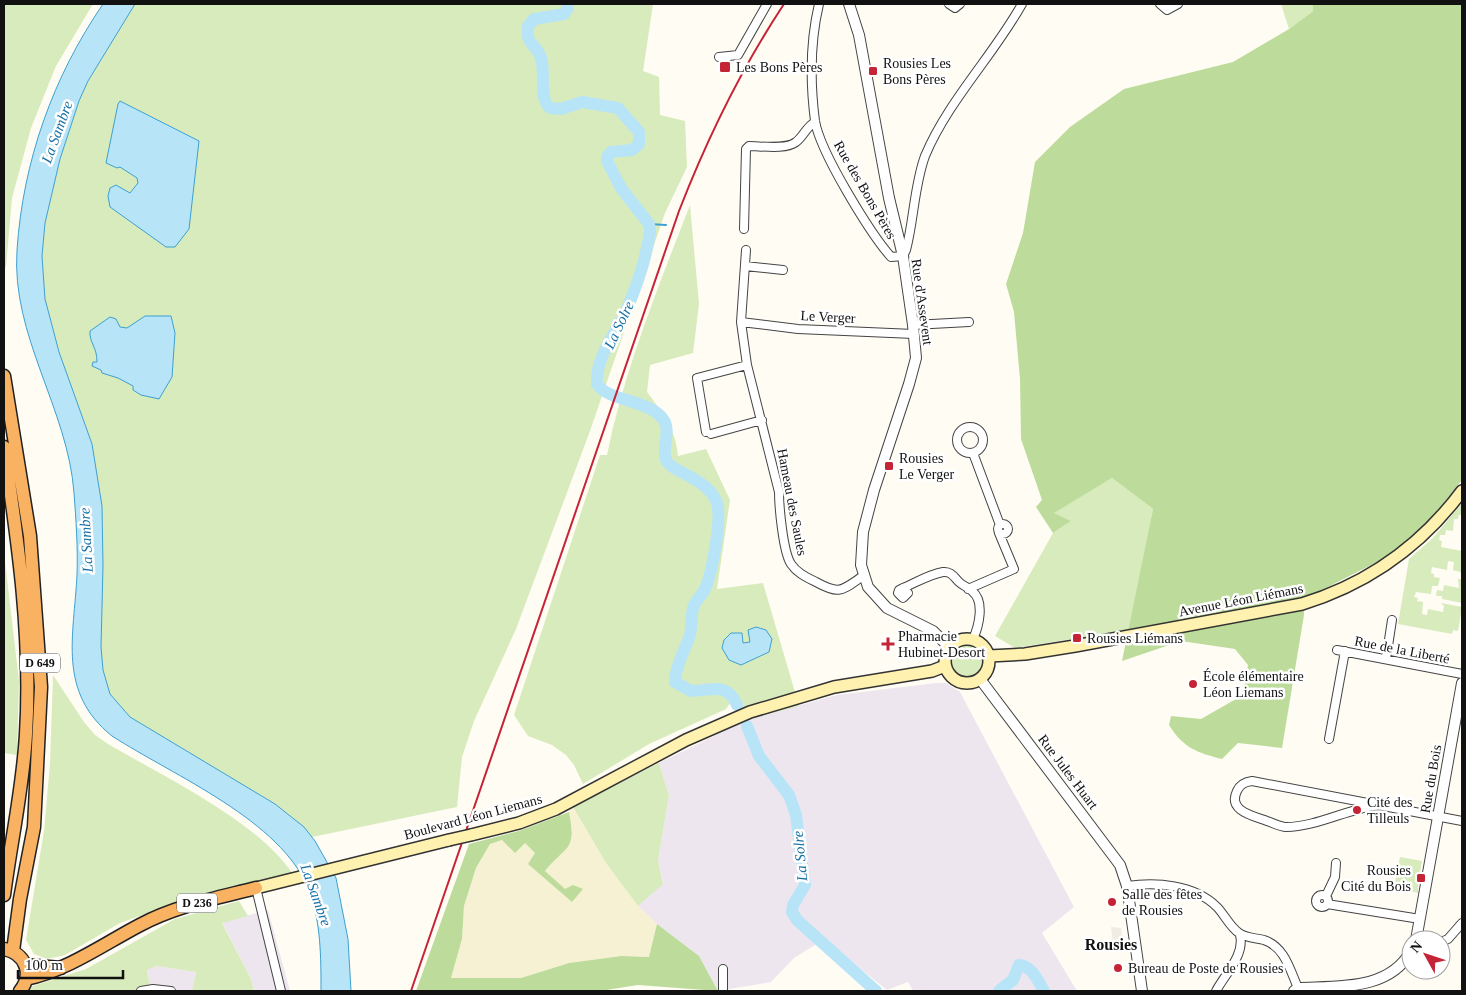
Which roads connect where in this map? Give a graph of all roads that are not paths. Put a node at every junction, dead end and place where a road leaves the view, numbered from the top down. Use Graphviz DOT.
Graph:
graph roads {
  1 [pos="768,4"];
  2 [pos="819,4"];
  3 [pos="850,4"];
  4 [pos="949,4"];
  5 [pos="960,4"];
  6 [pos="1022,4"];
  7 [pos="1160,4"];
  8 [pos="1178,4"];
  9 [pos="719,58"];
  10 [pos="815,122"];
  11 [pos="744,229"];
  12 [pos="746,250"];
  13 [pos="902,256"];
  14 [pos="745,266"];
  15 [pos="783,270"];
  16 [pos="741,322"];
  17 [pos="970,322"];
  18 [pos="914,329"];
  19 [pos="747,365"];
  20 [pos="4,376"];
  21 [pos="762,420"];
  22 [pos="4,448"];
  23 [pos="973,453"];
  24 [pos="1461,495"];
  25 [pos="863,576"];
  26 [pos="903,588"];
  27 [pos="968,588"];
  28 [pos="1392,620"];
  29 [pos="973,639"];
  30 [pos="949,647"];
  31 [pos="989,656"];
  32 [pos="1386,659"];
  33 [pos="945,666"];
  34 [pos="1462,674"];
  35 [pos="980,679"];
  36 [pos="1462,683"];
  37 [pos="1329,739"];
  38 [pos="1380,805"];
  39 [pos="1438,816"];
  40 [pos="1462,821"];
  41 [pos="1336,862"];
  42 [pos="1127,886"];
  43 [pos="256,888"];
  44 [pos="4,895"];
  45 [pos="1420,919"];
  46 [pos="1462,923"];
  47 [pos="1418,930"];
  48 [pos="1240,935"];
  49 [pos="1451,936"];
  50 [pos="8,950"];
  51 [pos="25,965"];
  52 [pos="1401,965"];
  53 [pos="61,968"];
  54 [pos="722,969"];
  55 [pos="26,979"];
  56 [pos="1338,989"];
  57 [pos="1296,990"];
  58 [pos="20,991"];
  59 [pos="141,991"];
  60 [pos="172,991"];
  61 [pos="282,991"];
  62 [pos="723,991"];
  63 [pos="1142,991"];
  64 [pos="1216,991"];
  1 -- 9 [label="street"];
  2 -- 10 [label="street, Rue des Bons Pères"];
  3 -- 13 [label="street, Rue d'Assevent"];
  4 -- 5 [label="street"];
  6 -- 13 [label="street"];
  7 -- 8 [label="street"];
  10 -- 11 [label="street"];
  10 -- 13 [label="street, Rue des Bons Pères"];
  12 -- 14 [label="street"];
  13 -- 18 [label="street, Rue d'Assevent"];
  14 -- 15 [label="street"];
  14 -- 16 [label="street"];
  16 -- 18 [label="street, Le Verger"];
  16 -- 19 [label="street"];
  17 -- 18 [label="street, Le Verger"];
  18 -- 25 [label="street, Rue d'Assevent"];
  19 -- 21 [label="street"];
  19 -- 21 [label="street"];
  20 -- 50 [label="highway, D 649"];
  21 -- 25 [label="street, Hameau des Saules"];
  22 -- 44 [label="highway, D 649"];
  23 -- 27 [label="street"];
  24 -- 31 [label="main road, Avenue Léon Liémans"];
  25 -- 30 [label="street, Rue d'Assevent"];
  26 -- 27 [label="street"];
  27 -- 29 [label="street"];
  28 -- 32 [label="street"];
  29 -- 30 [label="main road"];
  29 -- 31 [label="main road"];
  30 -- 33 [label="main road"];
  31 -- 35 [label="main road"];
  32 -- 34 [label="street, Rue de la Liberté"];
  32 -- 37 [label="street, Rue de la Liberté"];
  33 -- 35 [label="main road"];
  33 -- 43 [label="main road, Boulevard Léon Liemans / D 236, bridge"];
  35 -- 42 [label="street, Rue Jules Huart"];
  36 -- 39 [label="street, Rue du Bois"];
  38 -- 38 [label="street"];
  38 -- 39 [label="street"];
  39 -- 40 [label="street"];
  39 -- 45 [label="street, Rue du Bois"];
  41 -- 45 [label="street"];
  42 -- 48 [label="street"];
  42 -- 63 [label="street, Rue Jules Huart"];
  43 -- 53 [label="highway, Boulevard Léon Liemans / D 236"];
  43 -- 61 [label="street"];
  45 -- 47 [label="street, Rue du Bois"];
  46 -- 49 [label="street"];
  48 -- 57 [label="street"];
  48 -- 64 [label="street"];
  50 -- 51 [label="highway"];
  51 -- 53 [label="highway"];
  51 -- 55 [label="highway"];
  52 -- 56 [label="street"];
  53 -- 55 [label="highway, D 236"];
  54 -- 62 [label="street"];
  55 -- 58 [label="highway"];
  56 -- 57 [label="street"];
  59 -- 60 [label="street"];
}
